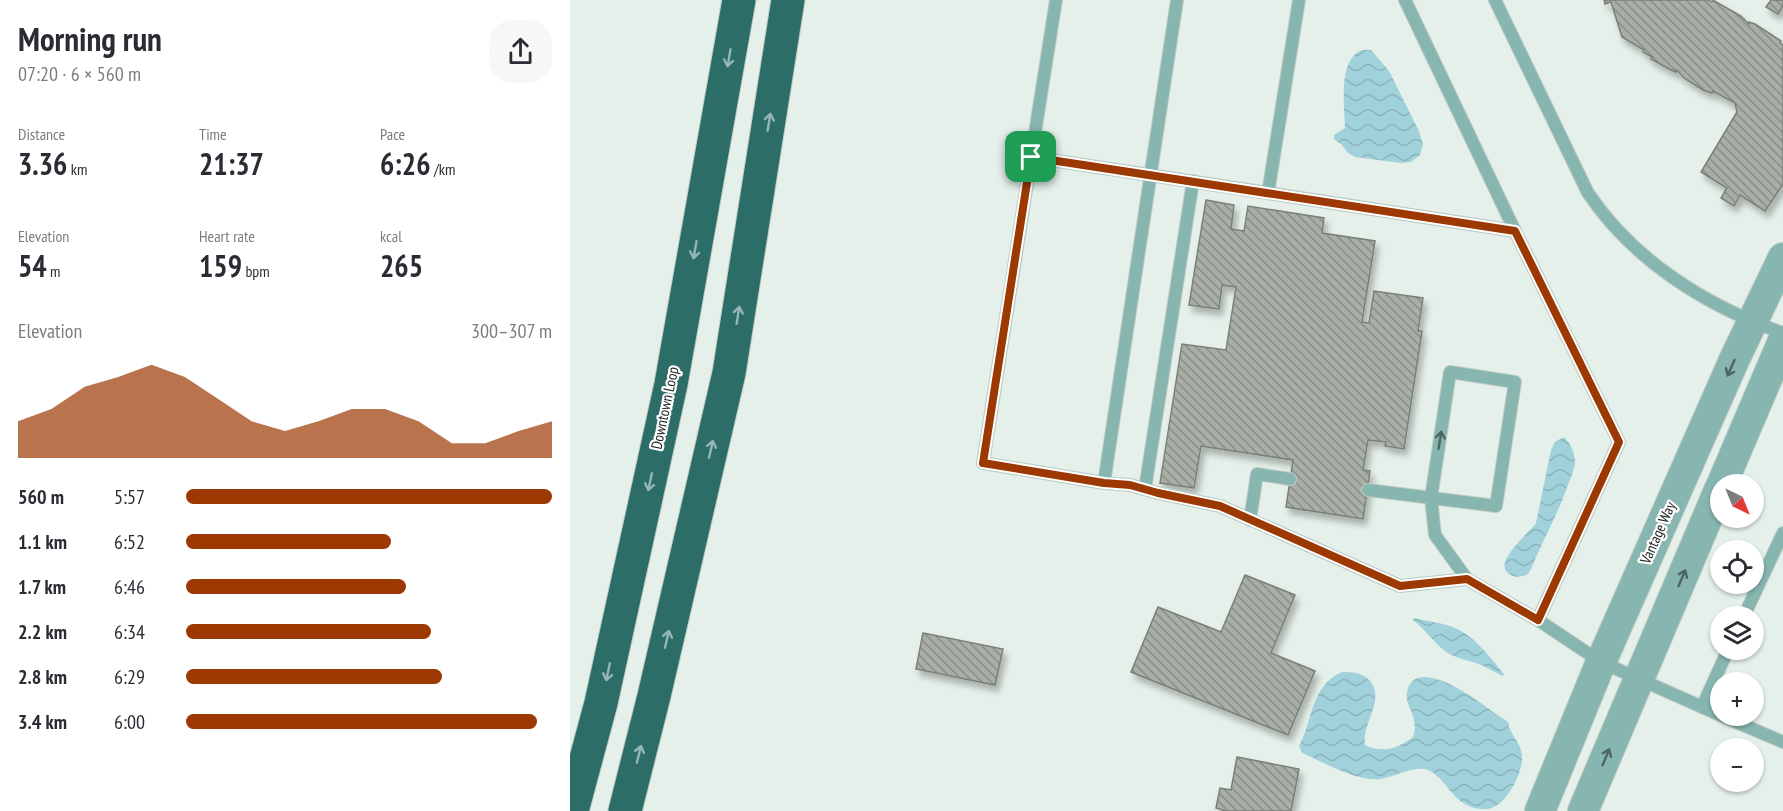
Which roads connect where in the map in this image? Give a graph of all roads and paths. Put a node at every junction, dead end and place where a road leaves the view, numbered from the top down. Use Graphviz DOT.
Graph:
graph roads {
  1 [pos="739,0"];
  2 [pos="788,0"];
  3 [pos="1056,0"];
  4 [pos="1177,0"];
  5 [pos="1299,0"];
  6 [pos="1405,0"];
  7 [pos="1495,0"];
  8 [pos="1031,157"];
  9 [pos="1150,175"];
  10 [pos="1194,181"];
  11 [pos="1268,193"];
  12 [pos="1515,231"];
  13 [pos="1783,258"];
  14 [pos="1752,322"];
  15 [pos="1783,333"];
  16 [pos="1783,341"];
  17 [pos="1726,474"];
  18 [pos="1290,479"];
  19 [pos="1104,483"];
  20 [pos="1145,489"];
  21 [pos="1368,490"];
  22 [pos="1431,498"];
  23 [pos="1710,512"];
  24 [pos="1250,520"];
  25 [pos="1783,533"];
  26 [pos="1467,579"];
  27 [pos="1749,606"];
  28 [pos="1538,620"];
  29 [pos="1723,660"];
  30 [pos="1601,662"];
  31 [pos="1638,680"];
  32 [pos="1702,707"];
  33 [pos="1710,710"];
  34 [pos="1746,726"];
  35 [pos="1783,742"];
  36 [pos="572,811"];
  37 [pos="624,811"];
  38 [pos="1540,811"];
  39 [pos="1583,811"];
  1 -- 36 [label="highway, Downtown Loop, one-way"];
  37 -- 2 [label="highway, one-way"];
  3 -- 8 [label="lane"];
  4 -- 9 [label="lane"];
  5 -- 11 [label="lane"];
  6 -- 12 [label="lane"];
  7 -- 14 [label="lane"];
  8 -- 9 [label="lane"];
  8 -- 19 [label="lane"];
  9 -- 10 [label="lane"];
  9 -- 19 [label="lane"];
  10 -- 11 [label="lane"];
  10 -- 20 [label="lane"];
  11 -- 12 [label="lane"];
  12 -- 28 [label="lane"];
  13 -- 14 [label="street, Vantage Way"];
  14 -- 15 [label="lane"];
  14 -- 30 [label="street, Vantage Way, one-way"];
  16 -- 17 [label="street"];
  18 -- 24 [label="lane"];
  19 -- 20 [label="lane"];
  20 -- 24 [label="lane"];
  21 -- 22 [label="lane"];
  22 -- 22 [label="lane, one-way"];
  22 -- 26 [label="lane"];
  31 -- 23 [label="street, one-way"];
  24 -- 26 [label="lane"];
  25 -- 27 [label="lane"];
  26 -- 28 [label="lane"];
  28 -- 30 [label="lane"];
  29 -- 32 [label="lane"];
  30 -- 31 [label="lane"];
  30 -- 38 [label="street, Vantage Way"];
  31 -- 32 [label="lane"];
  39 -- 31 [label="street, one-way"];
  32 -- 33 [label="lane"];
  34 -- 35 [label="lane"];
}
